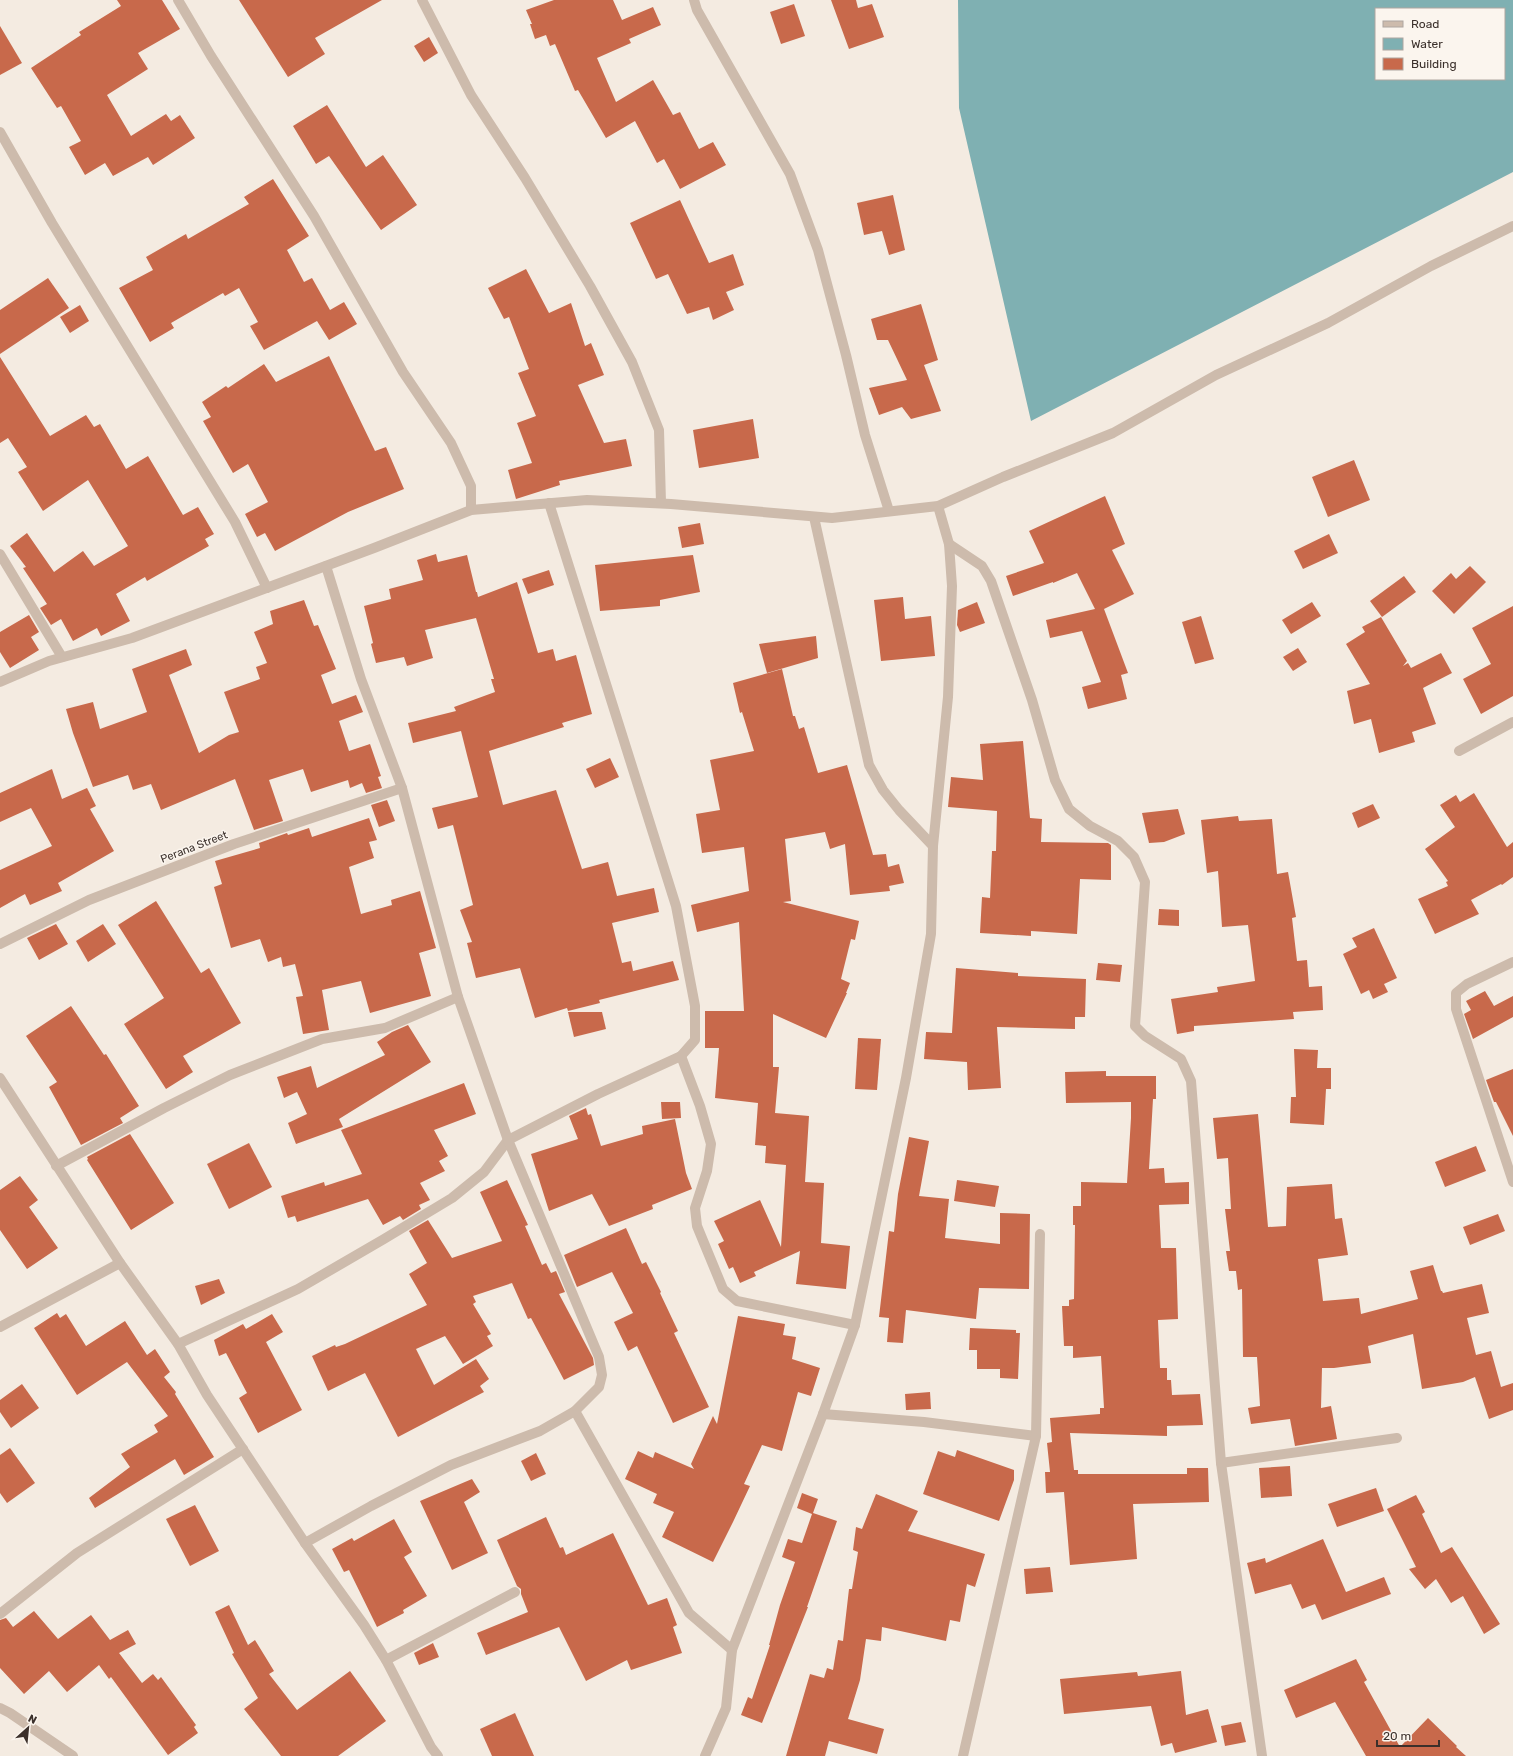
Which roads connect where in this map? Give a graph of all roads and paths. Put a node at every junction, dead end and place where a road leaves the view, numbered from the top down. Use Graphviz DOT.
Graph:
graph roads {
  1 [pos="178,0"];
  2 [pos="422,0"];
  3 [pos="694,0"];
  4 [pos="0,132"];
  5 [pos="1513,226"];
  6 [pos="549,503"];
  7 [pos="661,503"];
  8 [pos="938,506"];
  9 [pos="471,510"];
  10 [pos="889,511"];
  11 [pos="814,516"];
  12 [pos="949,544"];
  13 [pos="0,554"];
  14 [pos="326,566"];
  15 [pos="267,588"];
  16 [pos="62,657"];
  17 [pos="0,682"];
  18 [pos="1513,722"];
  19 [pos="1459,751"];
  20 [pos="402,788"];
  21 [pos="932,846"];
  22 [pos="0,944"];
  23 [pos="1513,962"];
  24 [pos="458,997"];
  25 [pos="680,1056"];
  26 [pos="0,1078"];
  27 [pos="508,1140"];
  28 [pos="56,1166"];
  29 [pos="1513,1182"];
  30 [pos="1040,1234"];
  31 [pos="120,1263"];
  32 [pos="855,1325"];
  33 [pos="0,1327"];
  34 [pos="178,1344"];
  35 [pos="575,1411"];
  36 [pos="823,1414"];
  37 [pos="1036,1436"];
  38 [pos="1397,1438"];
  39 [pos="243,1449"];
  40 [pos="1221,1463"];
  41 [pos="305,1543"];
  42 [pos="515,1592"];
  43 [pos="0,1614"];
  44 [pos="732,1650"];
  45 [pos="386,1660"];
  46 [pos="0,1708"];
  47 [pos="73,1756"];
  48 [pos="438,1756"];
  49 [pos="704,1756"];
  50 [pos="963,1756"];
  51 [pos="1262,1756"];
  1 -- 9 [label="street"];
  2 -- 7 [label="street"];
  3 -- 10 [label="street"];
  4 -- 15 [label="street"];
  5 -- 8 [label="street"];
  6 -- 7 [label="street"];
  6 -- 9 [label="street"];
  6 -- 25 [label="street"];
  7 -- 11 [label="street"];
  8 -- 10 [label="street"];
  8 -- 12 [label="street"];
  9 -- 14 [label="street"];
  10 -- 11 [label="street"];
  11 -- 21 [label="street"];
  12 -- 21 [label="street"];
  12 -- 40 [label="street"];
  13 -- 16 [label="street"];
  14 -- 15 [label="street"];
  14 -- 20 [label="street"];
  15 -- 16 [label="street"];
  16 -- 17 [label="street"];
  18 -- 19 [label="street"];
  20 -- 22 [label="street, Perana Street"];
  20 -- 24 [label="street"];
  21 -- 32 [label="street"];
  23 -- 29 [label="street"];
  24 -- 27 [label="street"];
  24 -- 28 [label="street"];
  25 -- 27 [label="street"];
  25 -- 32 [label="street"];
  26 -- 28 [label="street"];
  27 -- 34 [label="street"];
  27 -- 35 [label="street"];
  28 -- 31 [label="street"];
  30 -- 37 [label="street"];
  31 -- 33 [label="street"];
  31 -- 34 [label="street"];
  32 -- 36 [label="street"];
  34 -- 39 [label="street"];
  35 -- 41 [label="street"];
  35 -- 44 [label="street"];
  36 -- 37 [label="street"];
  36 -- 44 [label="street"];
  37 -- 50 [label="street"];
  38 -- 40 [label="street"];
  39 -- 41 [label="street"];
  39 -- 43 [label="street"];
  40 -- 51 [label="street"];
  41 -- 45 [label="street"];
  42 -- 45 [label="street"];
  44 -- 49 [label="street"];
  45 -- 48 [label="street"];
  46 -- 47 [label="street"];
}
